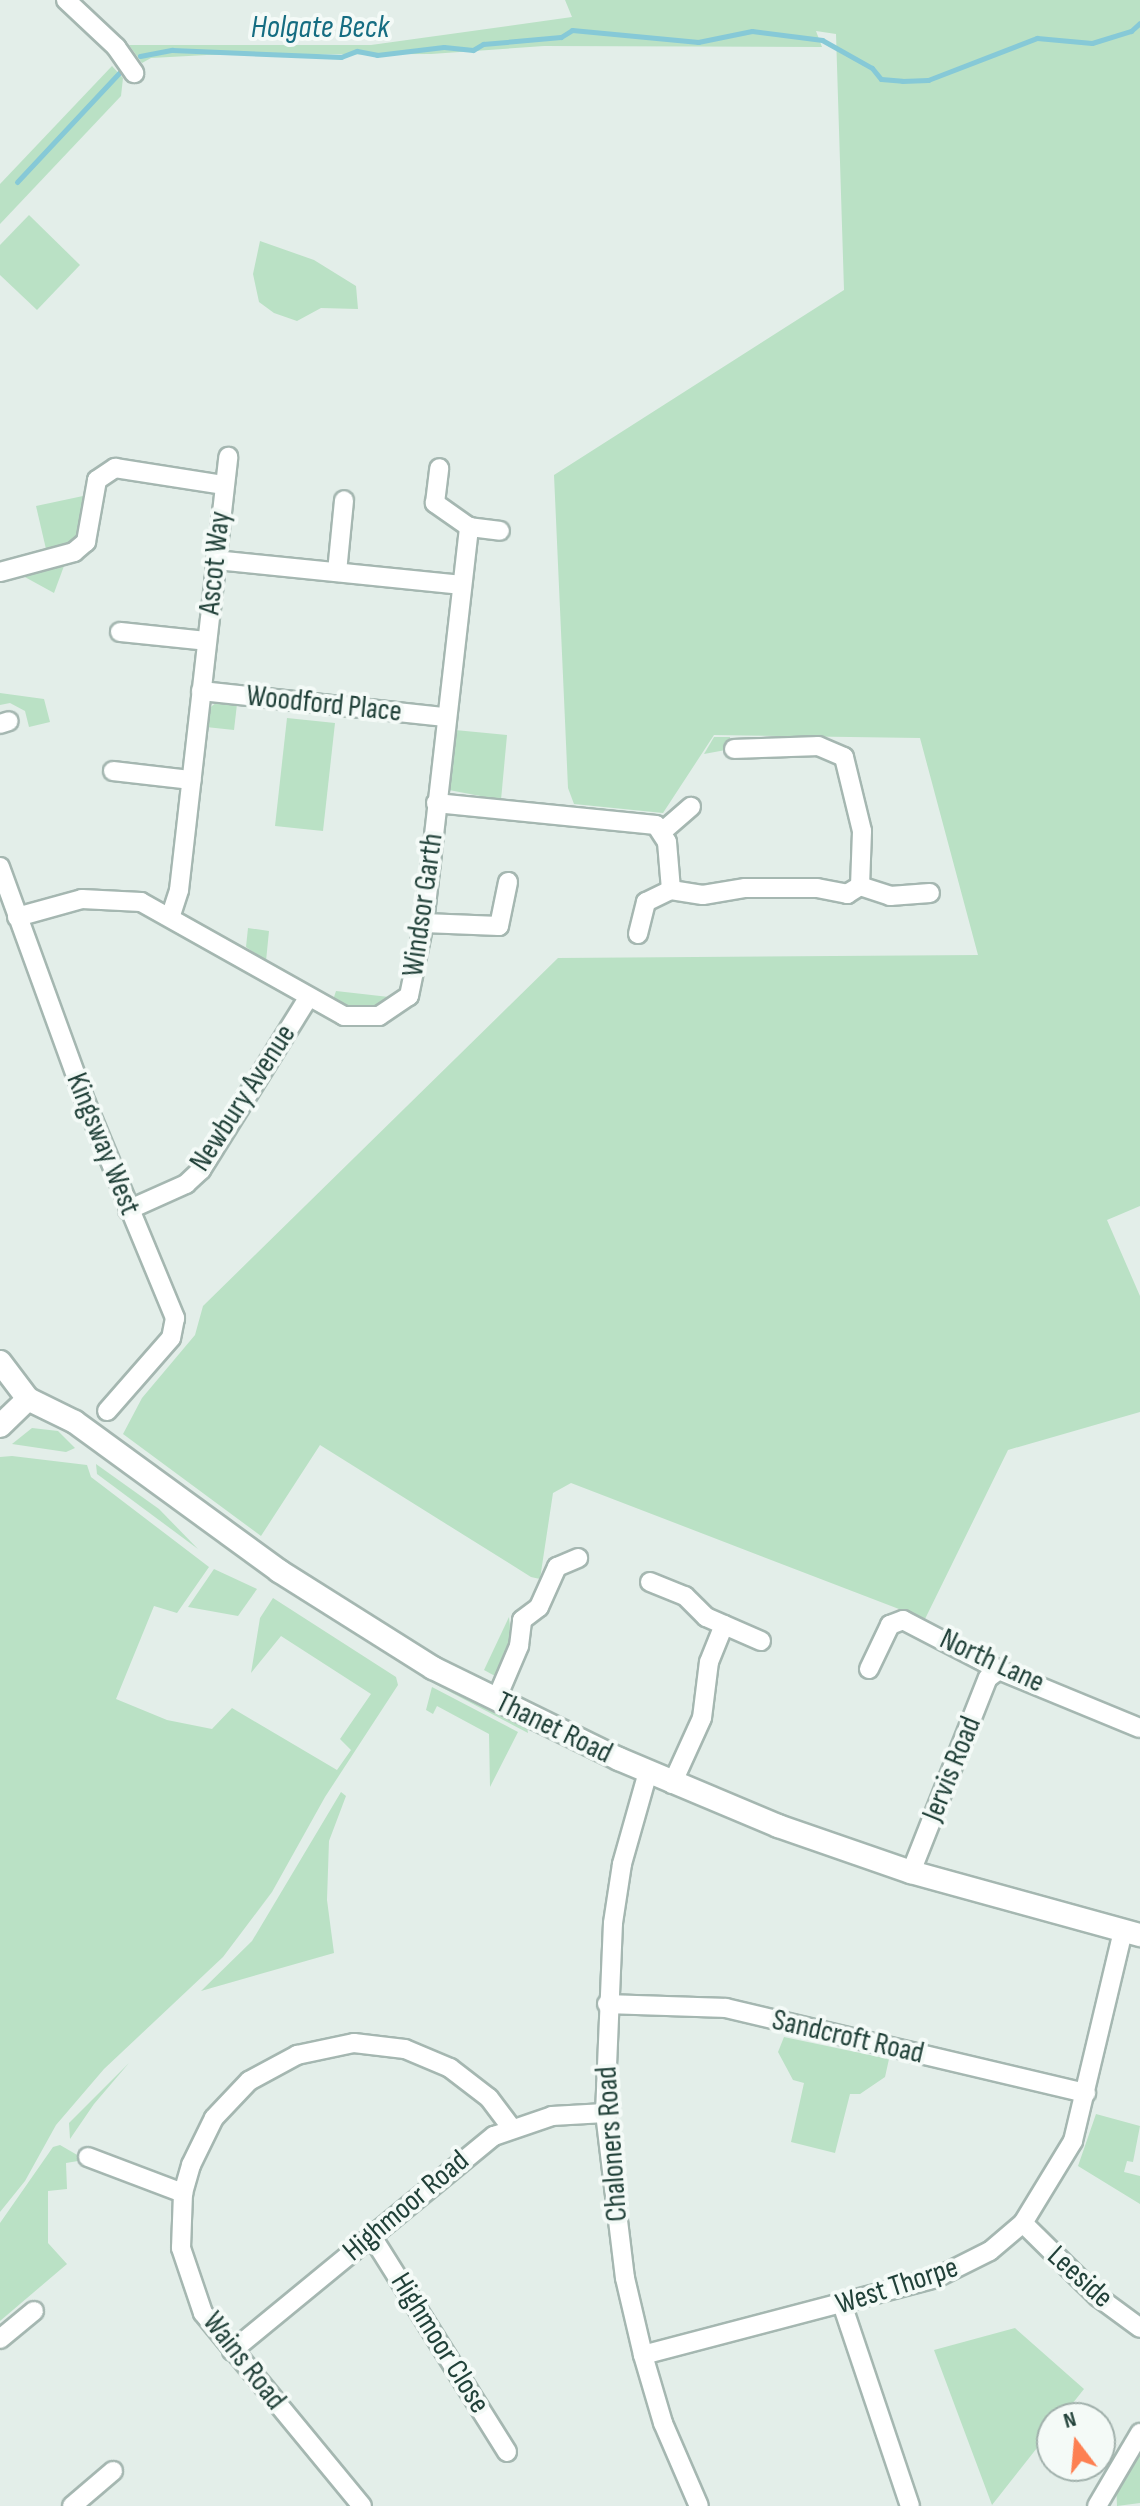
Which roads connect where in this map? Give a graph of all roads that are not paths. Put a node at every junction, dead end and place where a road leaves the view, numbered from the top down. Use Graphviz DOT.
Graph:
graph roads {
  1 [pos="66,0"];
  2 [pos="134,73"];
  3 [pos="228,457"];
  4 [pos="439,468"];
  5 [pos="223,485"];
  6 [pos="344,500"];
  7 [pos="469,527"];
  8 [pos="500,531"];
  9 [pos="216,560"];
  10 [pos="0,572"];
  11 [pos="337,572"];
  12 [pos="461,585"];
  13 [pos="120,632"];
  14 [pos="207,641"];
  15 [pos="201,691"];
  16 [pos="446,717"];
  17 [pos="734,749"];
  18 [pos="113,771"];
  19 [pos="191,780"];
  20 [pos="436,803"];
  21 [pos="691,807"];
  22 [pos="663,831"];
  23 [pos="0,867"];
  24 [pos="508,882"];
  25 [pos="860,886"];
  26 [pos="671,890"];
  27 [pos="930,893"];
  28 [pos="171,915"];
  29 [pos="17,917"];
  30 [pos="424,923"];
  31 [pos="638,934"];
  32 [pos="308,998"];
  33 [pos="128,1210"];
  34 [pos="0,1362"];
  35 [pos="28,1399"];
  36 [pos="116,1408"];
  37 [pos="0,1426"];
  38 [pos="578,1558"];
  39 [pos="650,1582"];
  40 [pos="724,1625"];
  41 [pos="761,1641"];
  42 [pos="869,1669"];
  43 [pos="999,1670"];
  44 [pos="496,1700"];
  45 [pos="1140,1728"];
  46 [pos="648,1772"];
  47 [pos="672,1784"];
  48 [pos="911,1872"];
  49 [pos="1131,1933"];
  50 [pos="607,2004"];
  51 [pos="1086,2093"];
  52 [pos="605,2113"];
  53 [pos="511,2127"];
  54 [pos="88,2157"];
  55 [pos="183,2193"];
  56 [pos="1023,2223"];
  57 [pos="371,2235"];
  58 [pos="842,2304"];
  59 [pos="34,2311"];
  60 [pos="1140,2328"];
  61 [pos="0,2339"];
  62 [pos="232,2351"];
  63 [pos="643,2355"];
  64 [pos="1140,2433"];
  65 [pos="507,2452"];
  66 [pos="101,2474"];
  67 [pos="72,2506"];
  68 [pos="362,2506"];
  69 [pos="699,2506"];
  70 [pos="910,2506"];
  71 [pos="1097,2506"];
  1 -- 2 [label="street"];
  3 -- 5 [label="street, Ascot Way"];
  4 -- 7 [label="street"];
  5 -- 9 [label="street, Ascot Way"];
  5 -- 10 [label="street, Ascot Way"];
  6 -- 11 [label="street"];
  7 -- 8 [label="street"];
  7 -- 12 [label="street, Windsor Garth"];
  9 -- 11 [label="street"];
  9 -- 14 [label="street, Ascot Way"];
  11 -- 12 [label="street"];
  12 -- 16 [label="street, Windsor Garth"];
  13 -- 14 [label="street, Ascot Way"];
  14 -- 15 [label="street, Ascot Way"];
  15 -- 16 [label="street, Woodford Place"];
  15 -- 19 [label="street, Ascot Way"];
  16 -- 20 [label="street, Windsor Garth"];
  17 -- 25 [label="street"];
  18 -- 19 [label="street"];
  19 -- 28 [label="street, Ascot Way"];
  20 -- 22 [label="street"];
  20 -- 30 [label="street, Windsor Garth"];
  21 -- 22 [label="street"];
  22 -- 26 [label="street"];
  23 -- 29 [label="street, Kingsway West"];
  24 -- 30 [label="street"];
  25 -- 26 [label="street"];
  25 -- 27 [label="street"];
  26 -- 31 [label="street"];
  28 -- 29 [label="street, Windsor Garth"];
  28 -- 32 [label="street, Windsor Garth"];
  29 -- 33 [label="street, Kingsway West"];
  30 -- 32 [label="street, Windsor Garth"];
  32 -- 33 [label="street, Newbury Avenue"];
  33 -- 36 [label="street, Kingsway West"];
  34 -- 35 [label="street"];
  35 -- 37 [label="street"];
  35 -- 44 [label="street, Thanet Road"];
  38 -- 44 [label="street"];
  39 -- 40 [label="street"];
  40 -- 41 [label="street"];
  40 -- 47 [label="street"];
  42 -- 43 [label="street, North Lane"];
  43 -- 45 [label="street, North Lane"];
  43 -- 48 [label="street, Jervis Road"];
  44 -- 46 [label="street, Thanet Road"];
  46 -- 47 [label="street, Thanet Road"];
  46 -- 50 [label="street, Chaloners Road"];
  47 -- 48 [label="street, Thanet Road"];
  48 -- 49 [label="street, Thanet Road"];
  49 -- 51 [label="street, West Thorpe"];
  50 -- 51 [label="street, Sandcroft Road"];
  50 -- 52 [label="street, Chaloners Road"];
  51 -- 56 [label="street, West Thorpe"];
  52 -- 53 [label="street, Highmoor Road"];
  52 -- 63 [label="street, Chaloners Road"];
  53 -- 55 [label="street, Wains Road"];
  53 -- 57 [label="street, Highmoor Road"];
  54 -- 55 [label="street"];
  55 -- 62 [label="street, Wains Road"];
  56 -- 58 [label="street, West Thorpe"];
  56 -- 60 [label="street, Leeside"];
  57 -- 62 [label="street, Highmoor Road"];
  57 -- 65 [label="street, Highmoor Close"];
  58 -- 63 [label="street, West Thorpe"];
  58 -- 70 [label="street"];
  59 -- 61 [label="street"];
  62 -- 68 [label="street, Wains Road"];
  63 -- 69 [label="street, Chaloners Road"];
  64 -- 71 [label="street"];
  66 -- 67 [label="street"];
}
